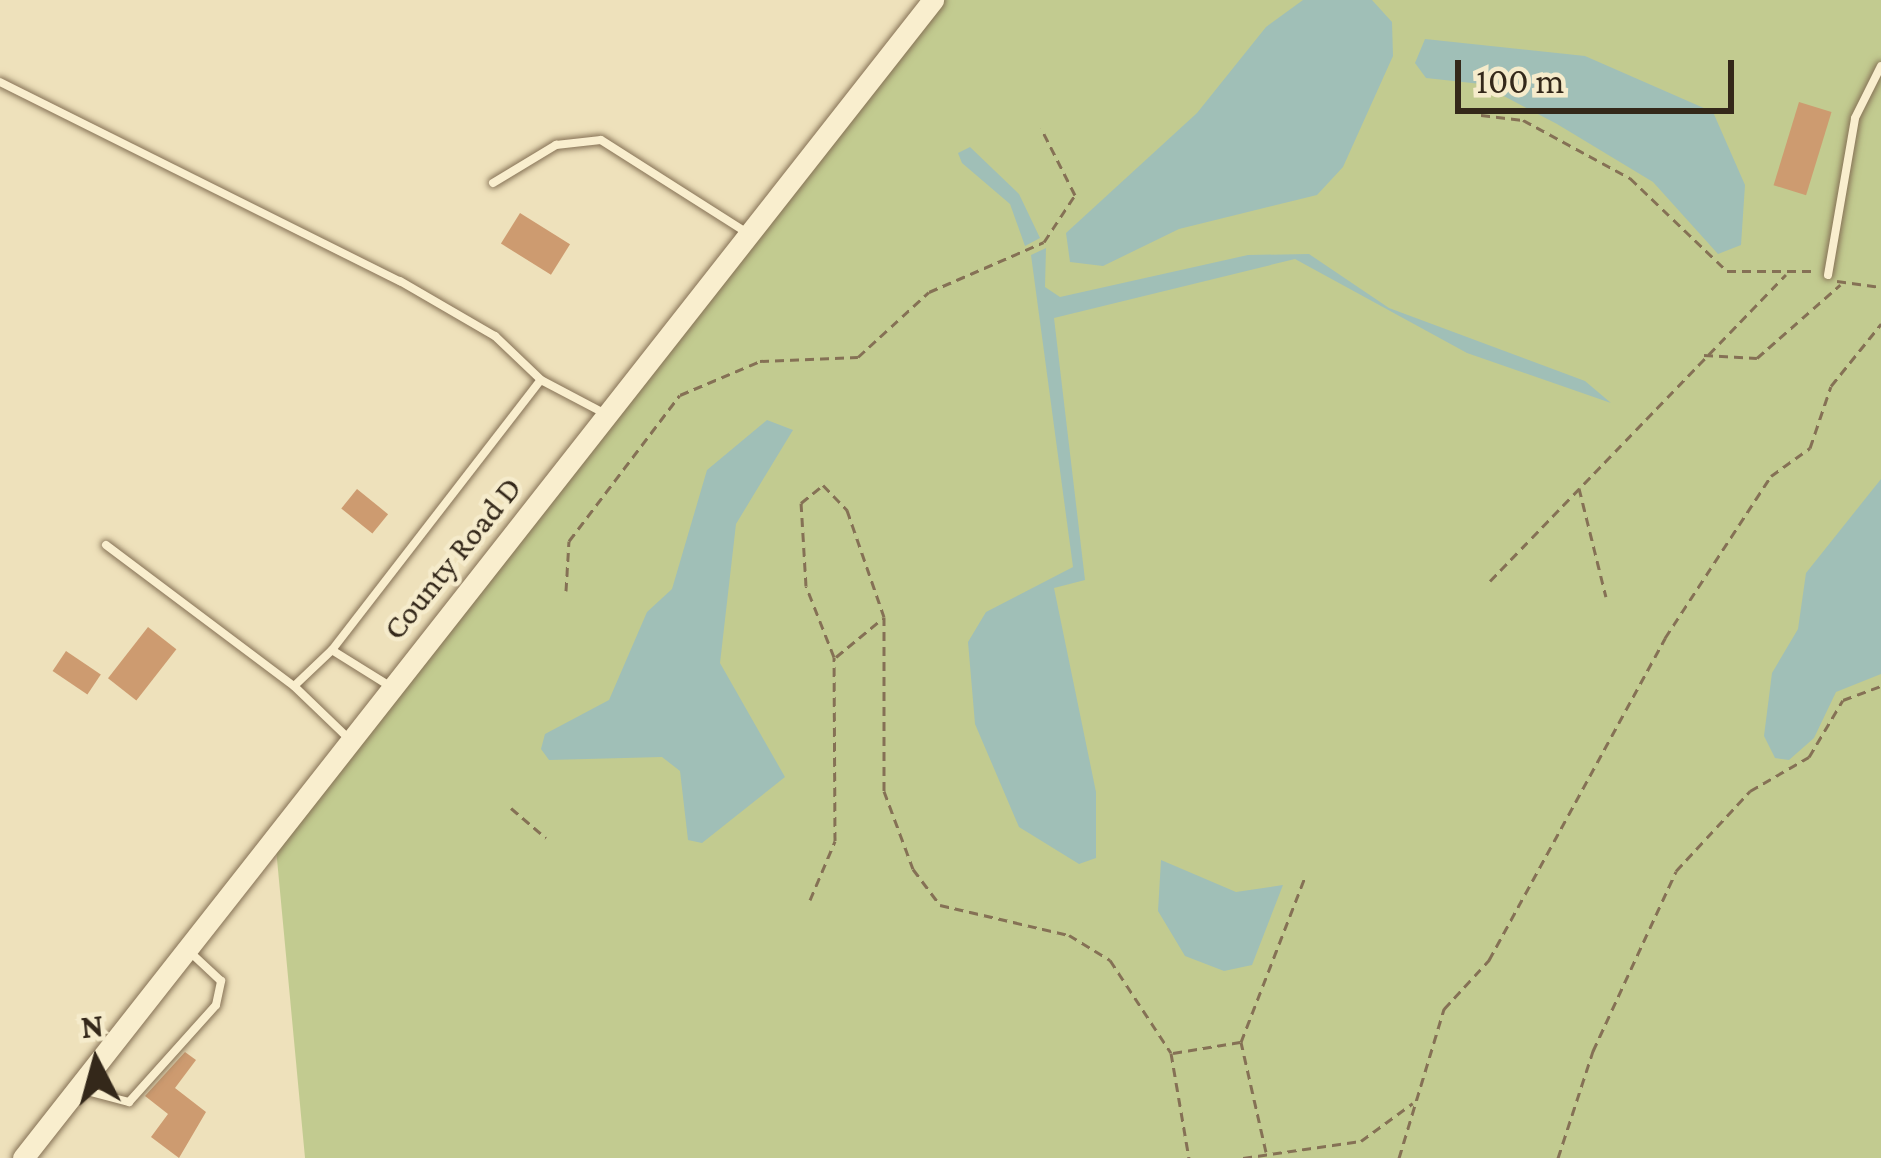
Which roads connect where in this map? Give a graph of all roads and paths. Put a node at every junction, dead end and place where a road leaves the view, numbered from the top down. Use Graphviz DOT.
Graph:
graph roads {
  1 [pos="933,0"];
  2 [pos="1881,66"];
  3 [pos="0,82"];
  4 [pos="1481,115"];
  5 [pos="1041,128"];
  6 [pos="493,183"];
  7 [pos="750,235"];
  8 [pos="1788,274"];
  9 [pos="1828,274"];
  10 [pos="1841,284"];
  11 [pos="1881,287"];
  12 [pos="1881,324"];
  13 [pos="1701,354"];
  14 [pos="541,380"];
  15 [pos="609,416"];
  16 [pos="1580,487"];
  17 [pos="106,545"];
  18 [pos="1490,581"];
  19 [pos="566,591"];
  20 [pos="1606,597"];
  21 [pos="884,616"];
  22 [pos="332,650"];
  23 [pos="834,658"];
  24 [pos="294,686"];
  25 [pos="1881,686"];
  26 [pos="391,687"];
  27 [pos="350,740"];
  28 [pos="511,808"];
  29 [pos="546,838"];
  30 [pos="1305,877"];
  31 [pos="810,900"];
  32 [pos="187,949"];
  33 [pos="1241,1042"];
  34 [pos="1171,1053"];
  35 [pos="77,1088"];
  36 [pos="1414,1102"];
  37 [pos="1266,1152"];
  38 [pos="22,1158"];
  39 [pos="1189,1158"];
  40 [pos="1244,1158"];
  41 [pos="1399,1158"];
  42 [pos="1558,1158"];
  1 -- 7 [label="main road, County Road D"];
  2 -- 9 [label="lane"];
  3 -- 14 [label="lane"];
  4 -- 8 [label="path"];
  5 -- 19 [label="path"];
  6 -- 7 [label="lane"];
  7 -- 15 [label="main road, County Road D"];
  8 -- 9 [label="path"];
  8 -- 13 [label="path"];
  9 -- 10 [label="path"];
  10 -- 11 [label="path"];
  10 -- 13 [label="path"];
  12 -- 36 [label="path"];
  13 -- 16 [label="path"];
  14 -- 15 [label="lane"];
  14 -- 22 [label="lane"];
  15 -- 26 [label="main road, County Road D"];
  16 -- 18 [label="path"];
  16 -- 20 [label="path"];
  17 -- 24 [label="lane"];
  21 -- 23 [label="path"];
  21 -- 23 [label="path"];
  21 -- 34 [label="path"];
  22 -- 24 [label="lane"];
  22 -- 26 [label="lane"];
  23 -- 31 [label="path"];
  24 -- 27 [label="lane"];
  25 -- 42 [label="path"];
  26 -- 27 [label="main road, County Road D"];
  27 -- 32 [label="main road, County Road D"];
  28 -- 29 [label="path"];
  30 -- 33 [label="path"];
  32 -- 35 [label="main road, County Road D"];
  32 -- 35 [label="lane"];
  33 -- 34 [label="path"];
  33 -- 37 [label="path"];
  34 -- 39 [label="path"];
  35 -- 38 [label="main road, County Road D"];
  36 -- 37 [label="path"];
  36 -- 41 [label="path"];
  37 -- 40 [label="path"];
}
